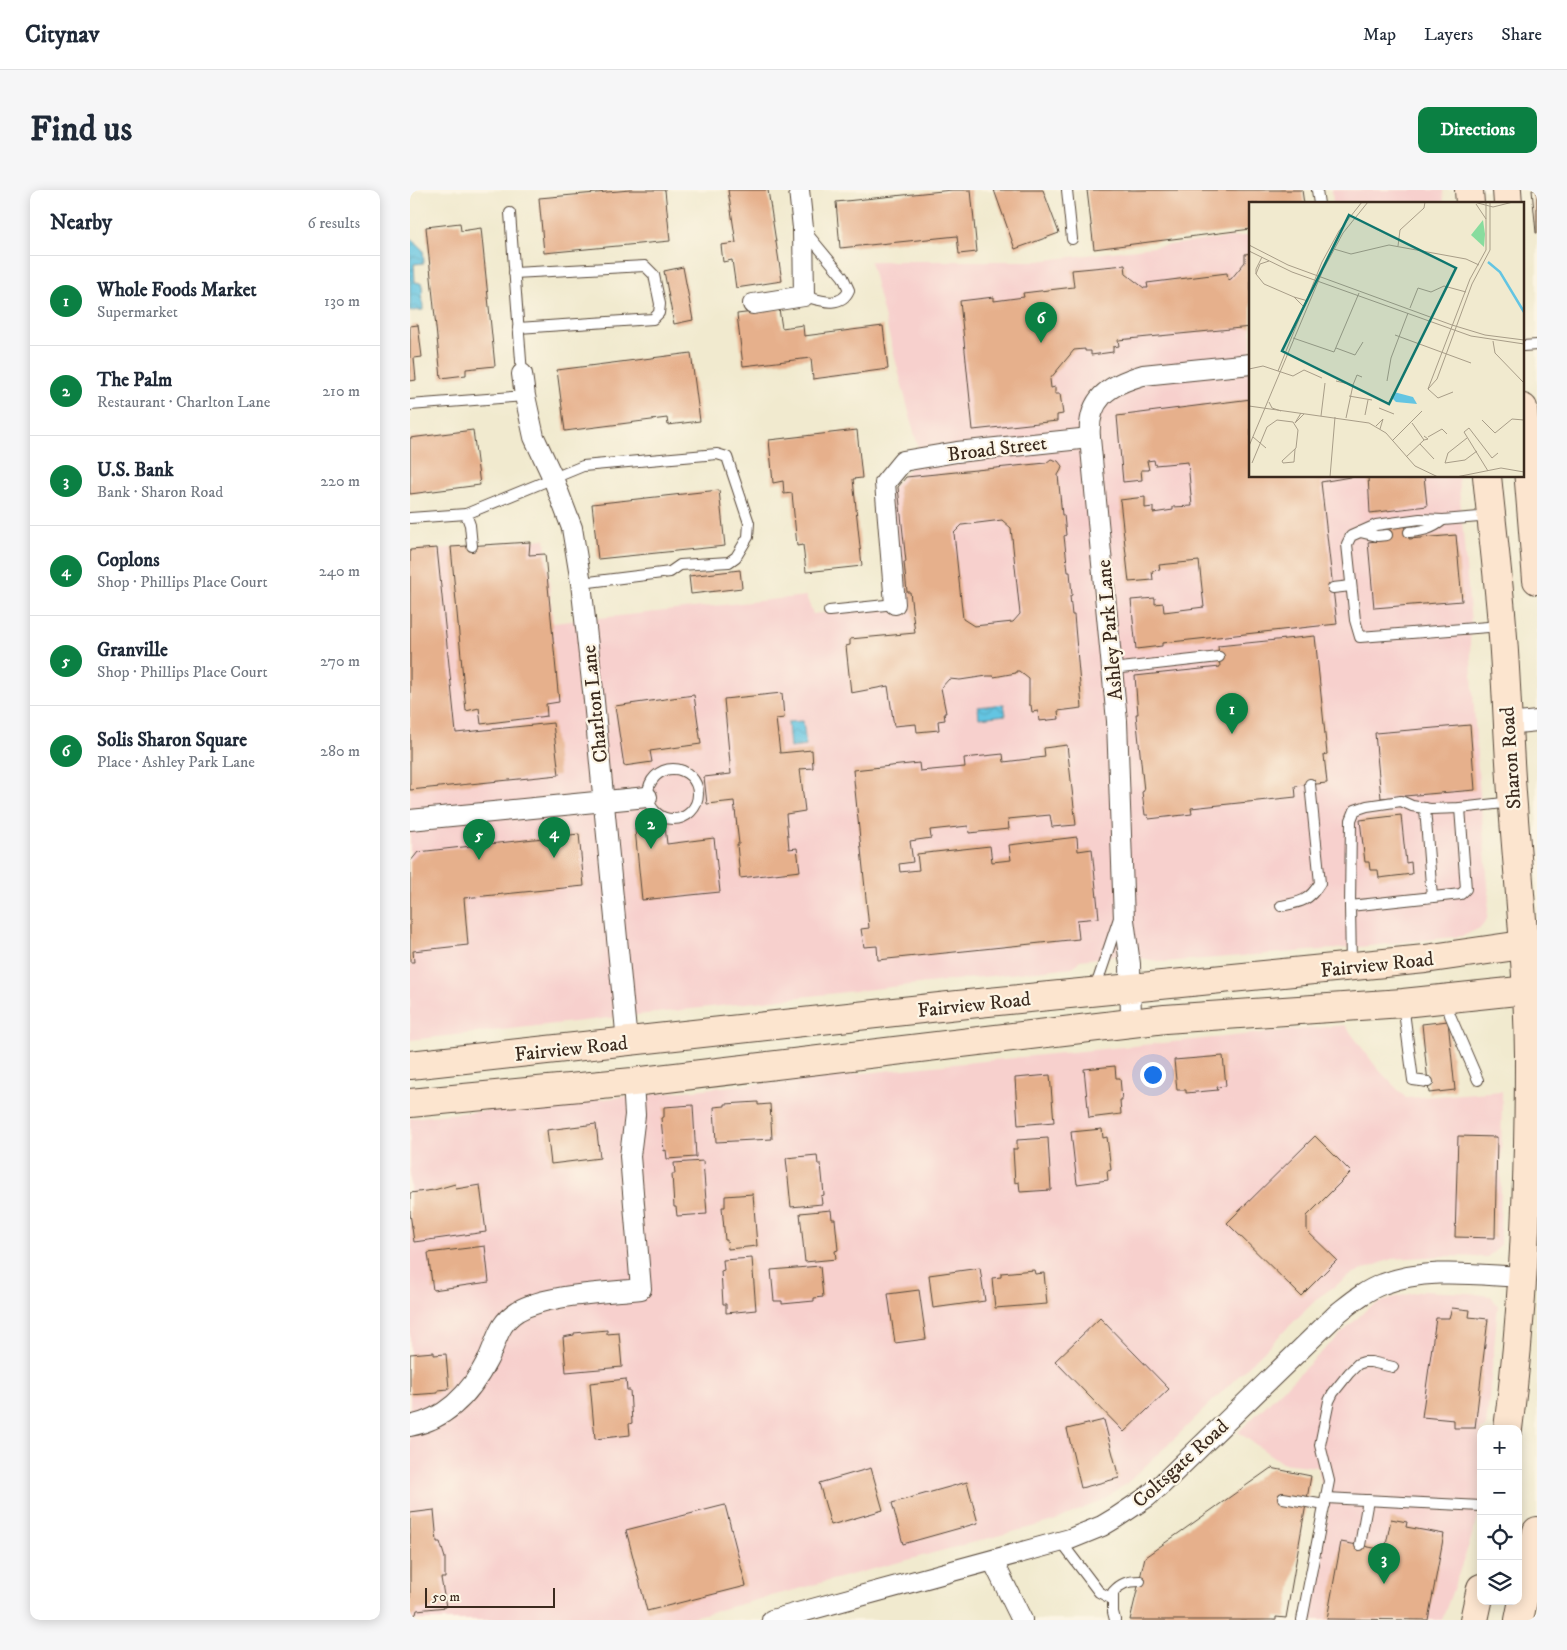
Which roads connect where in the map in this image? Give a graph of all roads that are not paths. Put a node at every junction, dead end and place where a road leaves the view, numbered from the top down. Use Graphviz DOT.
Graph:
graph roads {
  1 [pos="1067,190"];
  2 [pos="804,192"];
  3 [pos="510,212"];
  4 [pos="803,228"];
  5 [pos="1072,239"];
  6 [pos="514,273"];
  7 [pos="804,296"];
  8 [pos="753,304"];
  9 [pos="518,328"];
  10 [pos="1537,344"];
  11 [pos="1524,346"];
  12 [pos="1249,364"];
  13 [pos="522,374"];
  14 [pos="525,396"];
  15 [pos="410,405"];
  16 [pos="1524,420"];
  17 [pos="1090,438"];
  18 [pos="553,478"];
  19 [pos="1488,478"];
  20 [pos="466,514"];
  21 [pos="1491,516"];
  22 [pos="410,518"];
  23 [pos="1443,520"];
  24 [pos="1360,532"];
  25 [pos="1409,532"];
  26 [pos="1387,535"];
  27 [pos="472,546"];
  28 [pos="1537,580"];
  29 [pos="581,583"];
  30 [pos="1352,586"];
  31 [pos="1333,588"];
  32 [pos="895,604"];
  33 [pos="829,611"];
  34 [pos="1502,626"];
  35 [pos="1219,658"];
  36 [pos="1112,669"];
  37 [pos="1537,721"];
  38 [pos="1508,724"];
  39 [pos="1310,784"];
  40 [pos="647,797"];
  41 [pos="604,802"];
  42 [pos="1512,802"];
  43 [pos="1425,808"];
  44 [pos="1460,808"];
  45 [pos="410,820"];
  46 [pos="1432,897"];
  47 [pos="1124,905"];
  48 [pos="1281,906"];
  49 [pos="1350,906"];
  50 [pos="1530,944"];
  51 [pos="1350,967"];
  52 [pos="1130,989"];
  53 [pos="1531,989"];
  54 [pos="1094,993"];
  55 [pos="1446,999"];
  56 [pos="1403,1003"];
  57 [pos="1131,1024"];
  58 [pos="627,1042"];
  59 [pos="410,1064"];
  60 [pos="1478,1080"];
  61 [pos="633,1082"];
  62 [pos="1428,1082"];
  63 [pos="410,1103"];
  64 [pos="1524,1276"];
  65 [pos="1393,1367"];
  66 [pos="1508,1425"];
  67 [pos="410,1426"];
  68 [pos="1283,1498"];
  69 [pos="1368,1500"];
  70 [pos="1326,1501"];
  71 [pos="1477,1506"];
  72 [pos="1537,1531"];
  73 [pos="1061,1542"];
  74 [pos="1360,1545"];
  75 [pos="993,1561"];
  76 [pos="1140,1581"];
  77 [pos="1112,1599"];
  78 [pos="1477,1605"];
  79 [pos="772,1620"];
  80 [pos="1022,1620"];
  81 [pos="1115,1620"];
  82 [pos="1302,1620"];
  83 [pos="1474,1620"];
  84 [pos="1519,1620"];
  1 -- 5 [label="lane"];
  2 -- 4 [label="street"];
  3 -- 6 [label="lane"];
  4 -- 7 [label="street"];
  4 -- 7 [label="lane"];
  6 -- 9 [label="lane"];
  6 -- 9 [label="lane"];
  7 -- 8 [label="street"];
  9 -- 13 [label="lane"];
  10 -- 11 [label="lane"];
  12 -- 17 [label="street, Ashley Park Lane"];
  13 -- 14 [label="street, Charlton Lane"];
  14 -- 15 [label="lane"];
  14 -- 18 [label="street, Charlton Lane"];
  16 -- 28 [label="main road"];
  17 -- 32 [label="street, Broad Street"];
  17 -- 36 [label="street, Ashley Park Lane"];
  18 -- 20 [label="lane"];
  18 -- 29 [label="street, Charlton Lane"];
  18 -- 29 [label="lane"];
  19 -- 21 [label="main road, Sharon Road"];
  20 -- 22 [label="lane"];
  20 -- 27 [label="lane"];
  21 -- 23 [label="lane"];
  21 -- 34 [label="main road, Sharon Road"];
  23 -- 24 [label="lane"];
  23 -- 25 [label="lane"];
  24 -- 26 [label="lane"];
  24 -- 30 [label="lane"];
  29 -- 41 [label="street, Charlton Lane"];
  30 -- 31 [label="lane"];
  30 -- 34 [label="lane"];
  32 -- 33 [label="lane"];
  34 -- 38 [label="main road, Sharon Road"];
  35 -- 36 [label="lane"];
  36 -- 47 [label="street, Ashley Park Lane"];
  37 -- 38 [label="street"];
  38 -- 42 [label="main road, Sharon Road"];
  39 -- 48 [label="lane"];
  40 -- 40 [label="lane"];
  40 -- 41 [label="street"];
  41 -- 45 [label="street"];
  41 -- 58 [label="street, Charlton Lane"];
  42 -- 44 [label="lane"];
  42 -- 50 [label="main road, Sharon Road"];
  43 -- 44 [label="lane"];
  43 -- 46 [label="lane"];
  43 -- 49 [label="lane"];
  44 -- 46 [label="lane"];
  46 -- 49 [label="lane"];
  47 -- 52 [label="street, Ashley Park Lane"];
  47 -- 54 [label="lane"];
  49 -- 51 [label="lane"];
  50 -- 51 [label="main road, Fairview Road"];
  50 -- 53 [label="main road, Sharon Road"];
  51 -- 52 [label="main road, Fairview Road"];
  52 -- 54 [label="main road, Fairview Road"];
  52 -- 57 [label="street, Ashley Park Lane"];
  53 -- 55 [label="main road, Fairview Road"];
  53 -- 64 [label="main road, Sharon Road"];
  54 -- 58 [label="main road, Fairview Road"];
  55 -- 56 [label="main road, Fairview Road"];
  55 -- 60 [label="lane"];
  56 -- 57 [label="main road, Fairview Road"];
  56 -- 62 [label="lane"];
  57 -- 61 [label="main road, Fairview Road"];
  58 -- 59 [label="main road, Fairview Road"];
  61 -- 63 [label="main road, Fairview Road"];
  61 -- 67 [label="street"];
  64 -- 66 [label="main road, Sharon Road"];
  64 -- 73 [label="street, Coltsgate Road"];
  65 -- 70 [label="lane"];
  68 -- 70 [label="lane"];
  69 -- 70 [label="lane"];
  69 -- 71 [label="lane"];
  69 -- 74 [label="lane"];
  70 -- 82 [label="lane"];
  72 -- 84 [label="main road"];
  73 -- 75 [label="street, Coltsgate Road"];
  73 -- 77 [label="lane"];
  75 -- 79 [label="street, Coltsgate Road"];
  75 -- 80 [label="street"];
  76 -- 77 [label="lane"];
  77 -- 81 [label="lane"];
  78 -- 83 [label="main road"];
}
